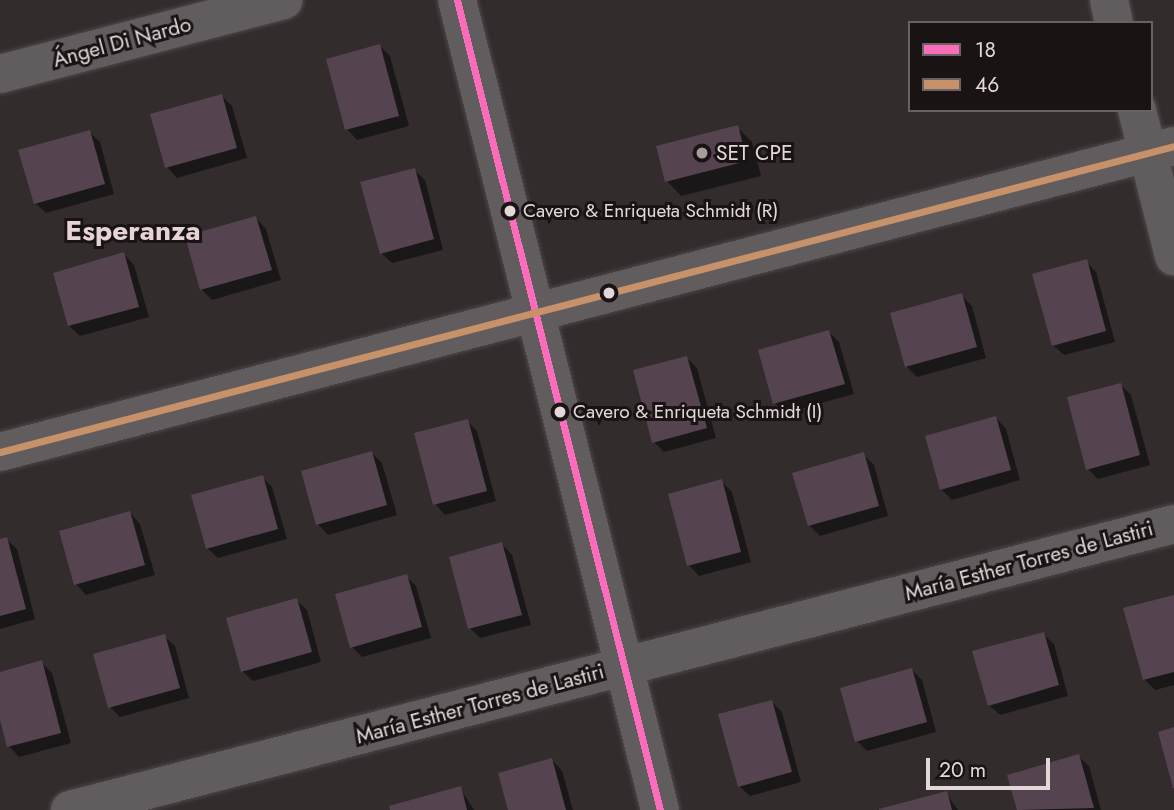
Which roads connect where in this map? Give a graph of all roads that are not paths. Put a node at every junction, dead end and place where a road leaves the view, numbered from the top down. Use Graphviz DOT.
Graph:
graph roads {
  1 [pos="285,0"];
  2 [pos="457,0"];
  3 [pos="1109,0"];
  4 [pos="1114,21"];
  5 [pos="0,74"];
  6 [pos="1138,112"];
  7 [pos="1161,150"];
  8 [pos="1174,256"];
  9 [pos="535,312"];
  10 [pos="0,452"];
  11 [pos="1174,523"];
  12 [pos="624,666"];
  13 [pos="70,810"];
  14 [pos="660,810"];
  1 -- 5 [label="street, Ángel Di Nardo"];
  2 -- 9 [label="street"];
  3 -- 4 [label="street"];
  6 -- 7 [label="street"];
  7 -- 8 [label="street"];
  7 -- 9 [label="street"];
  9 -- 10 [label="street"];
  9 -- 12 [label="street"];
  11 -- 12 [label="street, María Esther Torres de Lastiri"];
  12 -- 13 [label="street, María Esther Torres de Lastiri"];
  12 -- 14 [label="street"];
}
